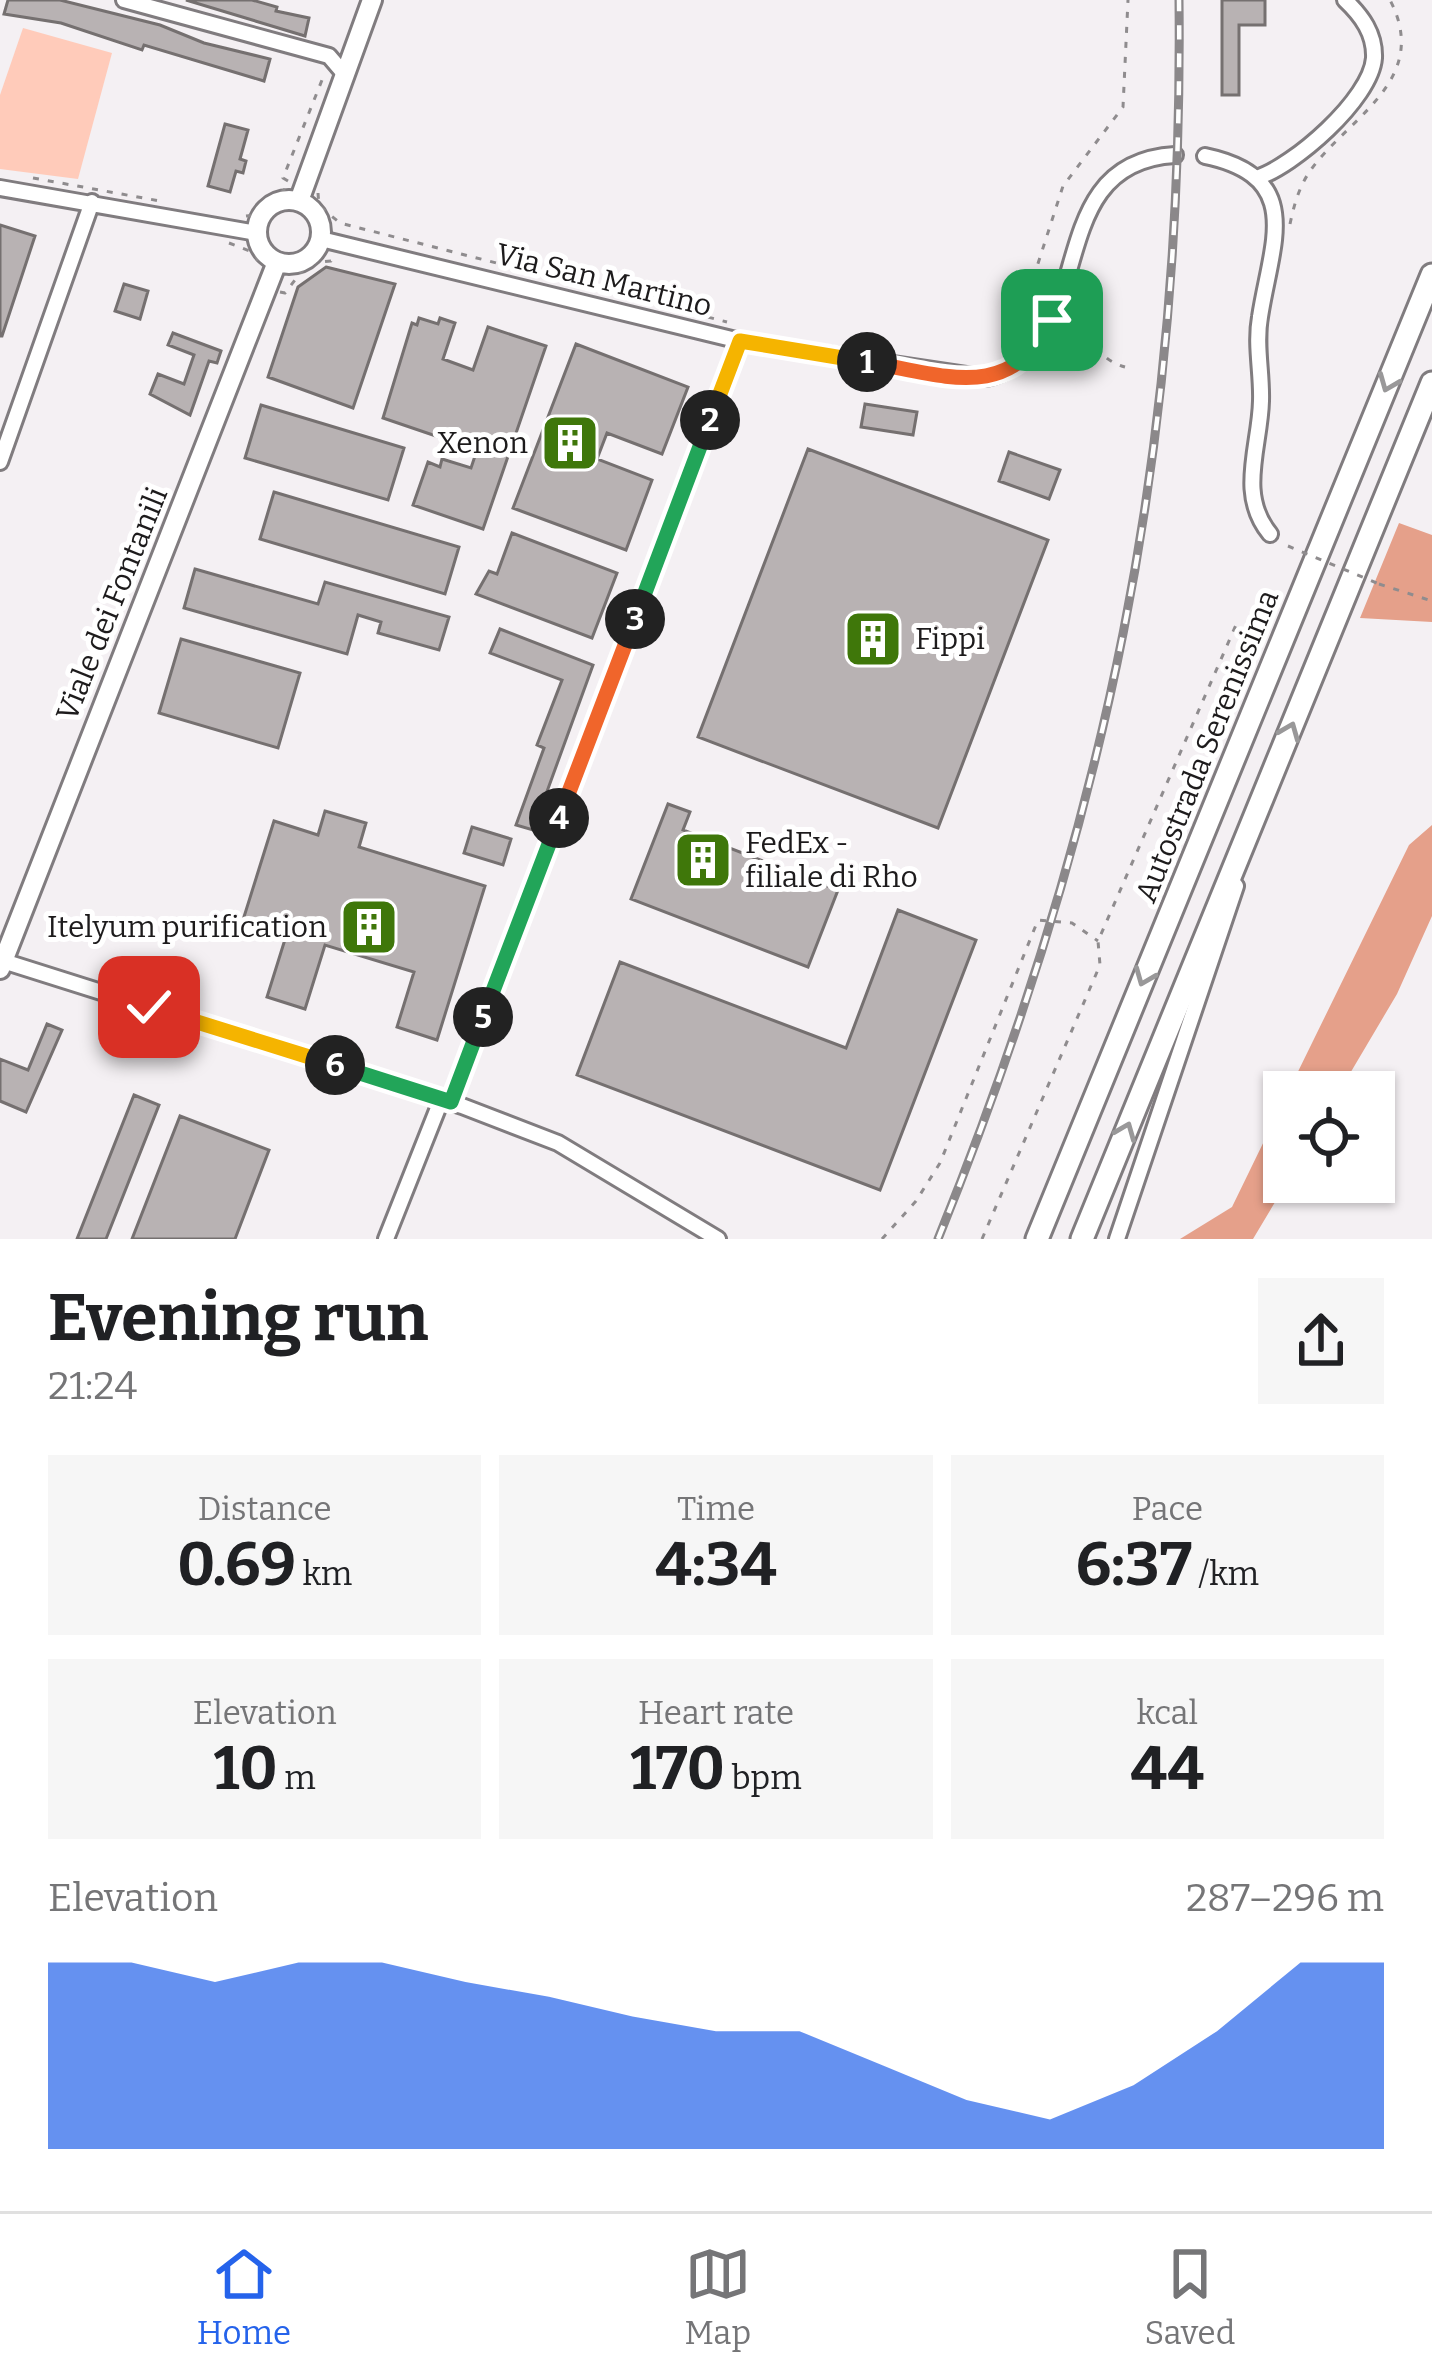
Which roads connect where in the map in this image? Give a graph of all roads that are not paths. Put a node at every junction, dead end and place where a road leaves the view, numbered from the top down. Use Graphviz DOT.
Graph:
graph roads {
  1 [pos="124,0"];
  2 [pos="372,0"];
  3 [pos="1345,0"];
  4 [pos="356,45"];
  5 [pos="325,55"];
  6 [pos="346,76"];
  7 [pos="1174,155"];
  8 [pos="1205,156"];
  9 [pos="1256,178"];
  10 [pos="0,188"];
  11 [pos="299,201"];
  12 [pos="92,202"];
  13 [pos="257,233"];
  14 [pos="328,241"];
  15 [pos="268,264"];
  16 [pos="1432,275"];
  17 [pos="743,334"];
  18 [pos="1432,382"];
  19 [pos="0,462"];
  20 [pos="1270,534"];
  21 [pos="1271,777"];
  22 [pos="2,965"];
  23 [pos="452,1102"];
  24 [pos="386,1239"];
  25 [pos="718,1239"];
  26 [pos="1037,1239"];
  27 [pos="1082,1239"];
  28 [pos="1117,1239"];
  1 -- 5 [label="street"];
  2 -- 4 [label="main road"];
  3 -- 9 [label="street"];
  4 -- 5 [label="street"];
  4 -- 6 [label="main road"];
  5 -- 6 [label="street"];
  6 -- 11 [label="main road"];
  7 -- 17 [label="street, Via San Martino"];
  8 -- 9 [label="street"];
  9 -- 20 [label="street"];
  10 -- 12 [label="street"];
  11 -- 13 [label="main road"];
  11 -- 14 [label="main road"];
  12 -- 13 [label="street"];
  12 -- 19 [label="street"];
  13 -- 15 [label="main road"];
  14 -- 15 [label="main road"];
  14 -- 17 [label="street, Via San Martino"];
  15 -- 22 [label="main road, Viale dei Fontanili"];
  16 -- 26 [label="highway, Autostrada Serenissima, one-way"];
  17 -- 23 [label="street"];
  21 -- 18 [label="highway, one-way"];
  27 -- 21 [label="highway, one-way"];
  21 -- 28 [label="street"];
  22 -- 23 [label="street"];
  23 -- 24 [label="street"];
  23 -- 25 [label="street"];
}
